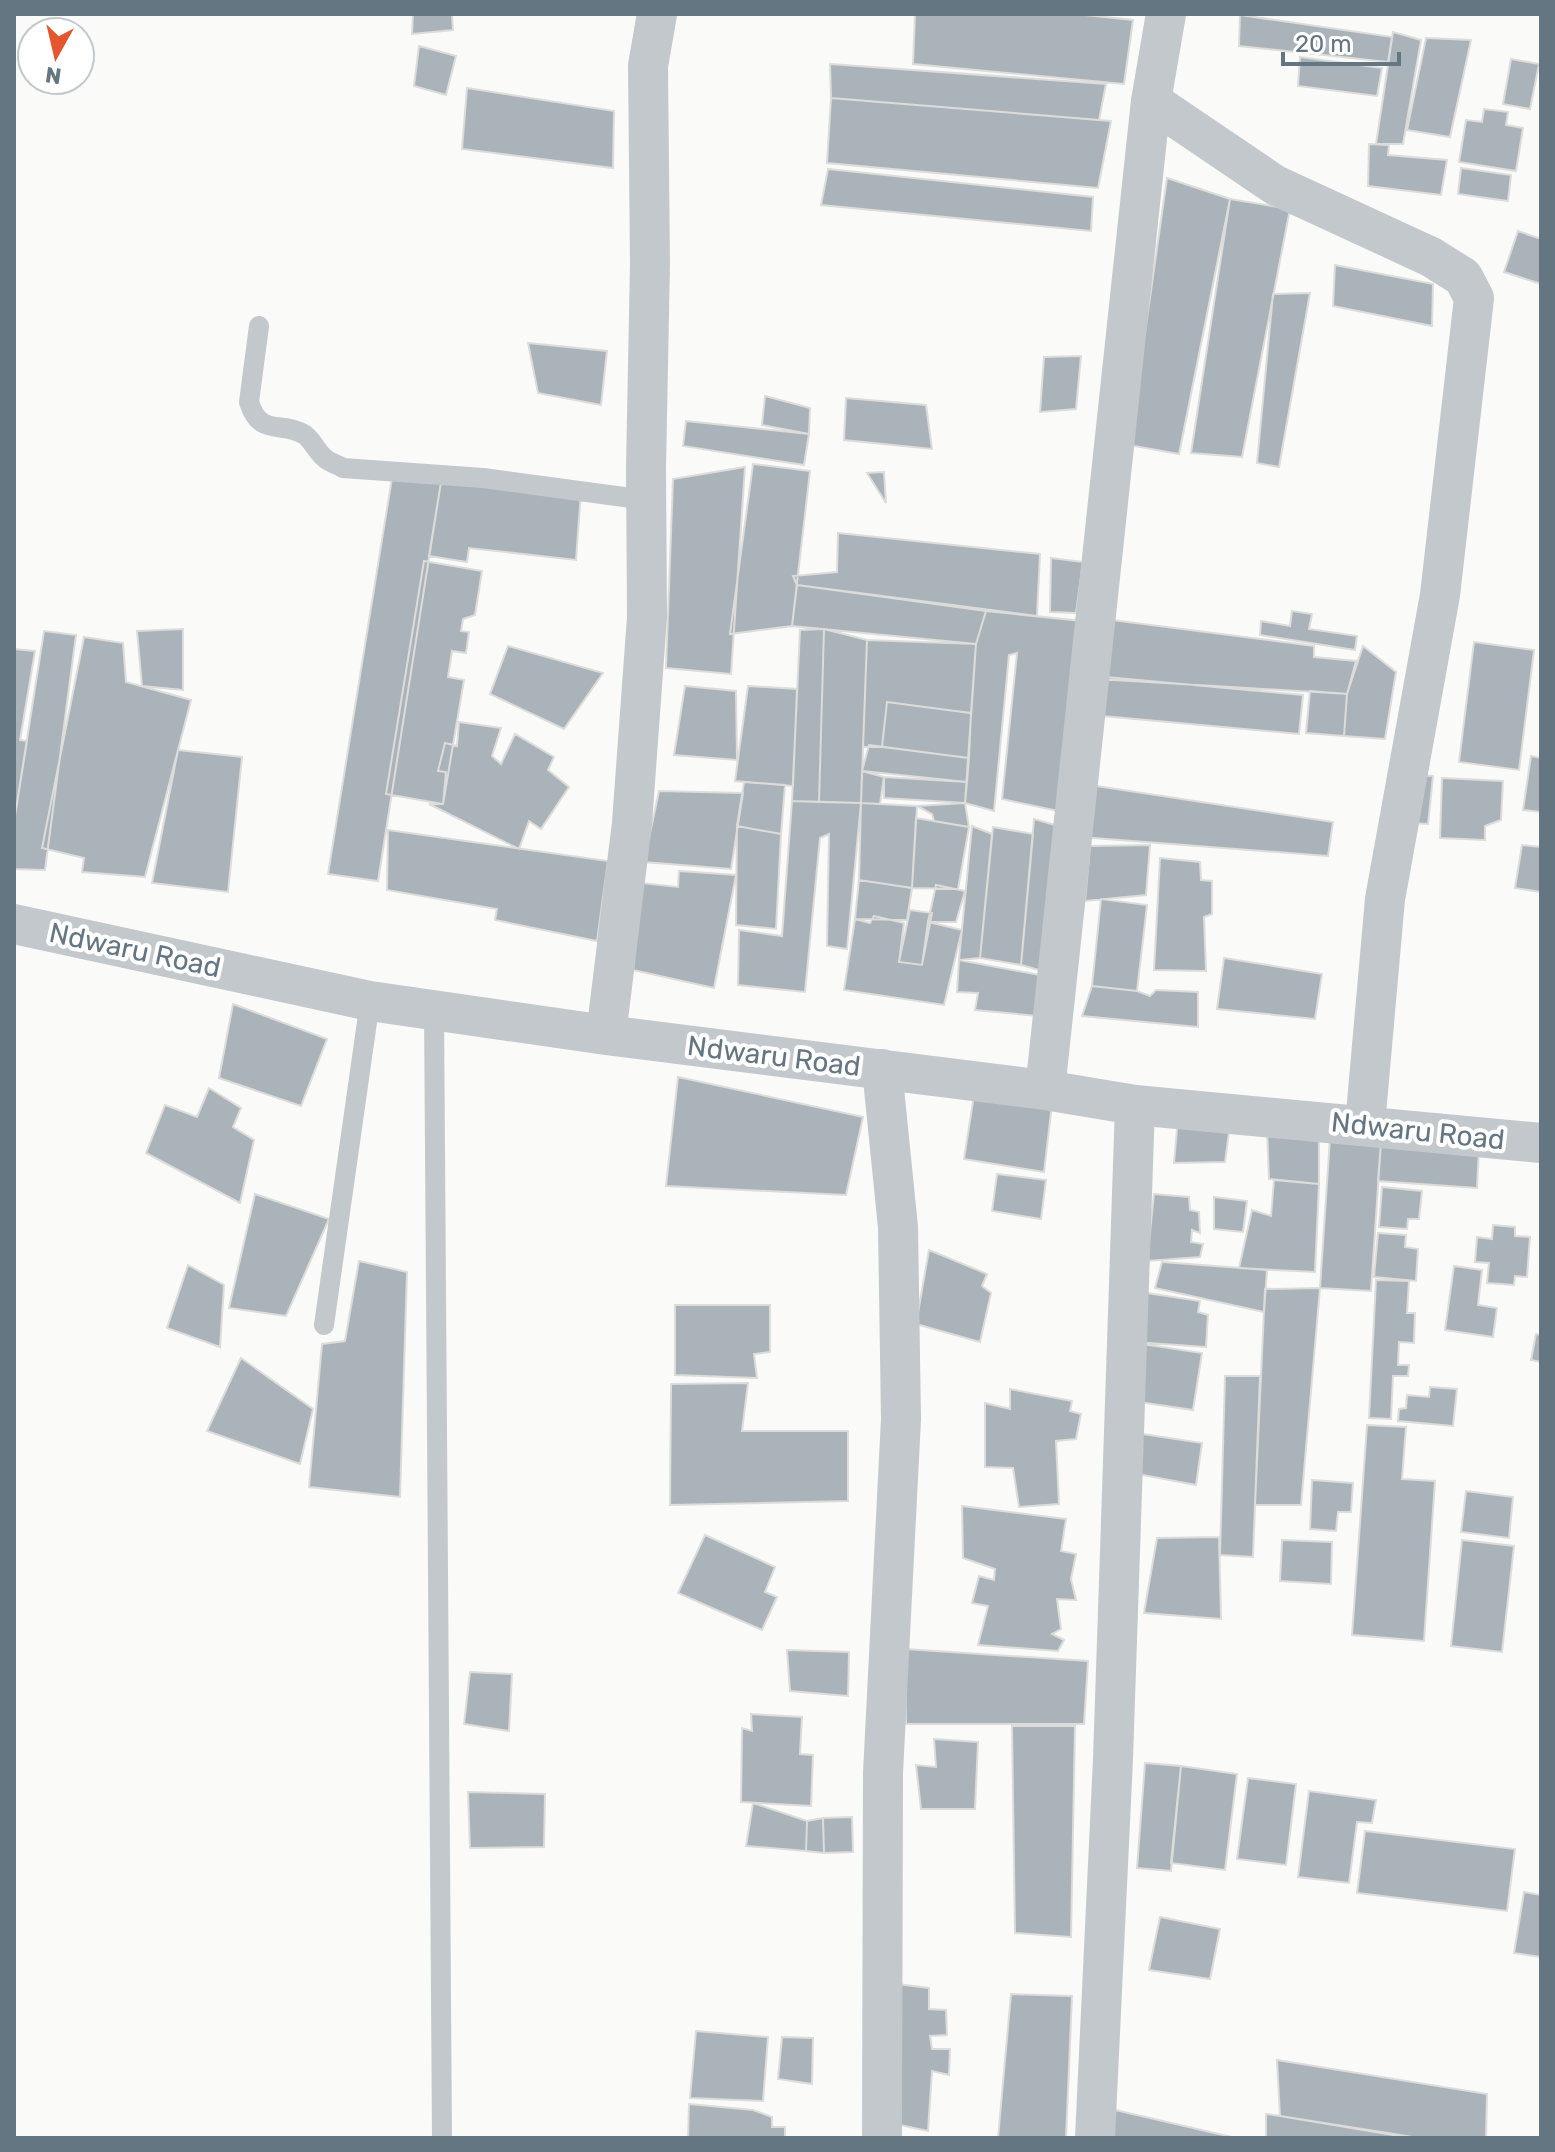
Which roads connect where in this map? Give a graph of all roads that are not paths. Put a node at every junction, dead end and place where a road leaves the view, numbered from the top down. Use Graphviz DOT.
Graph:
graph roads {
  1 [pos="657,14"];
  2 [pos="1166,14"];
  3 [pos="1151,101"];
  4 [pos="259,326"];
  5 [pos="646,500"];
  6 [pos="14,924"];
  7 [pos="370,1001"];
  8 [pos="434,1008"];
  9 [pos="606,1035"];
  10 [pos="882,1069"];
  11 [pos="1045,1090"];
  12 [pos="1135,1105"];
  13 [pos="1365,1125"];
  14 [pos="1541,1143"];
  15 [pos="324,1325"];
  16 [pos="442,2138"];
  17 [pos="882,2138"];
  18 [pos="1095,2138"];
  1 -- 5 [label="street"];
  2 -- 3 [label="street"];
  3 -- 11 [label="street"];
  3 -- 13 [label="street"];
  4 -- 5 [label="lane"];
  5 -- 9 [label="street"];
  6 -- 7 [label="street, Ndwaru Road"];
  7 -- 8 [label="street, Ndwaru Road"];
  7 -- 15 [label="lane"];
  8 -- 9 [label="street, Ndwaru Road"];
  8 -- 16 [label="lane"];
  9 -- 10 [label="street, Ndwaru Road"];
  10 -- 11 [label="street, Ndwaru Road"];
  10 -- 17 [label="street"];
  11 -- 12 [label="street, Ndwaru Road"];
  12 -- 13 [label="street, Ndwaru Road"];
  12 -- 18 [label="street"];
  13 -- 14 [label="street, Ndwaru Road"];
}
